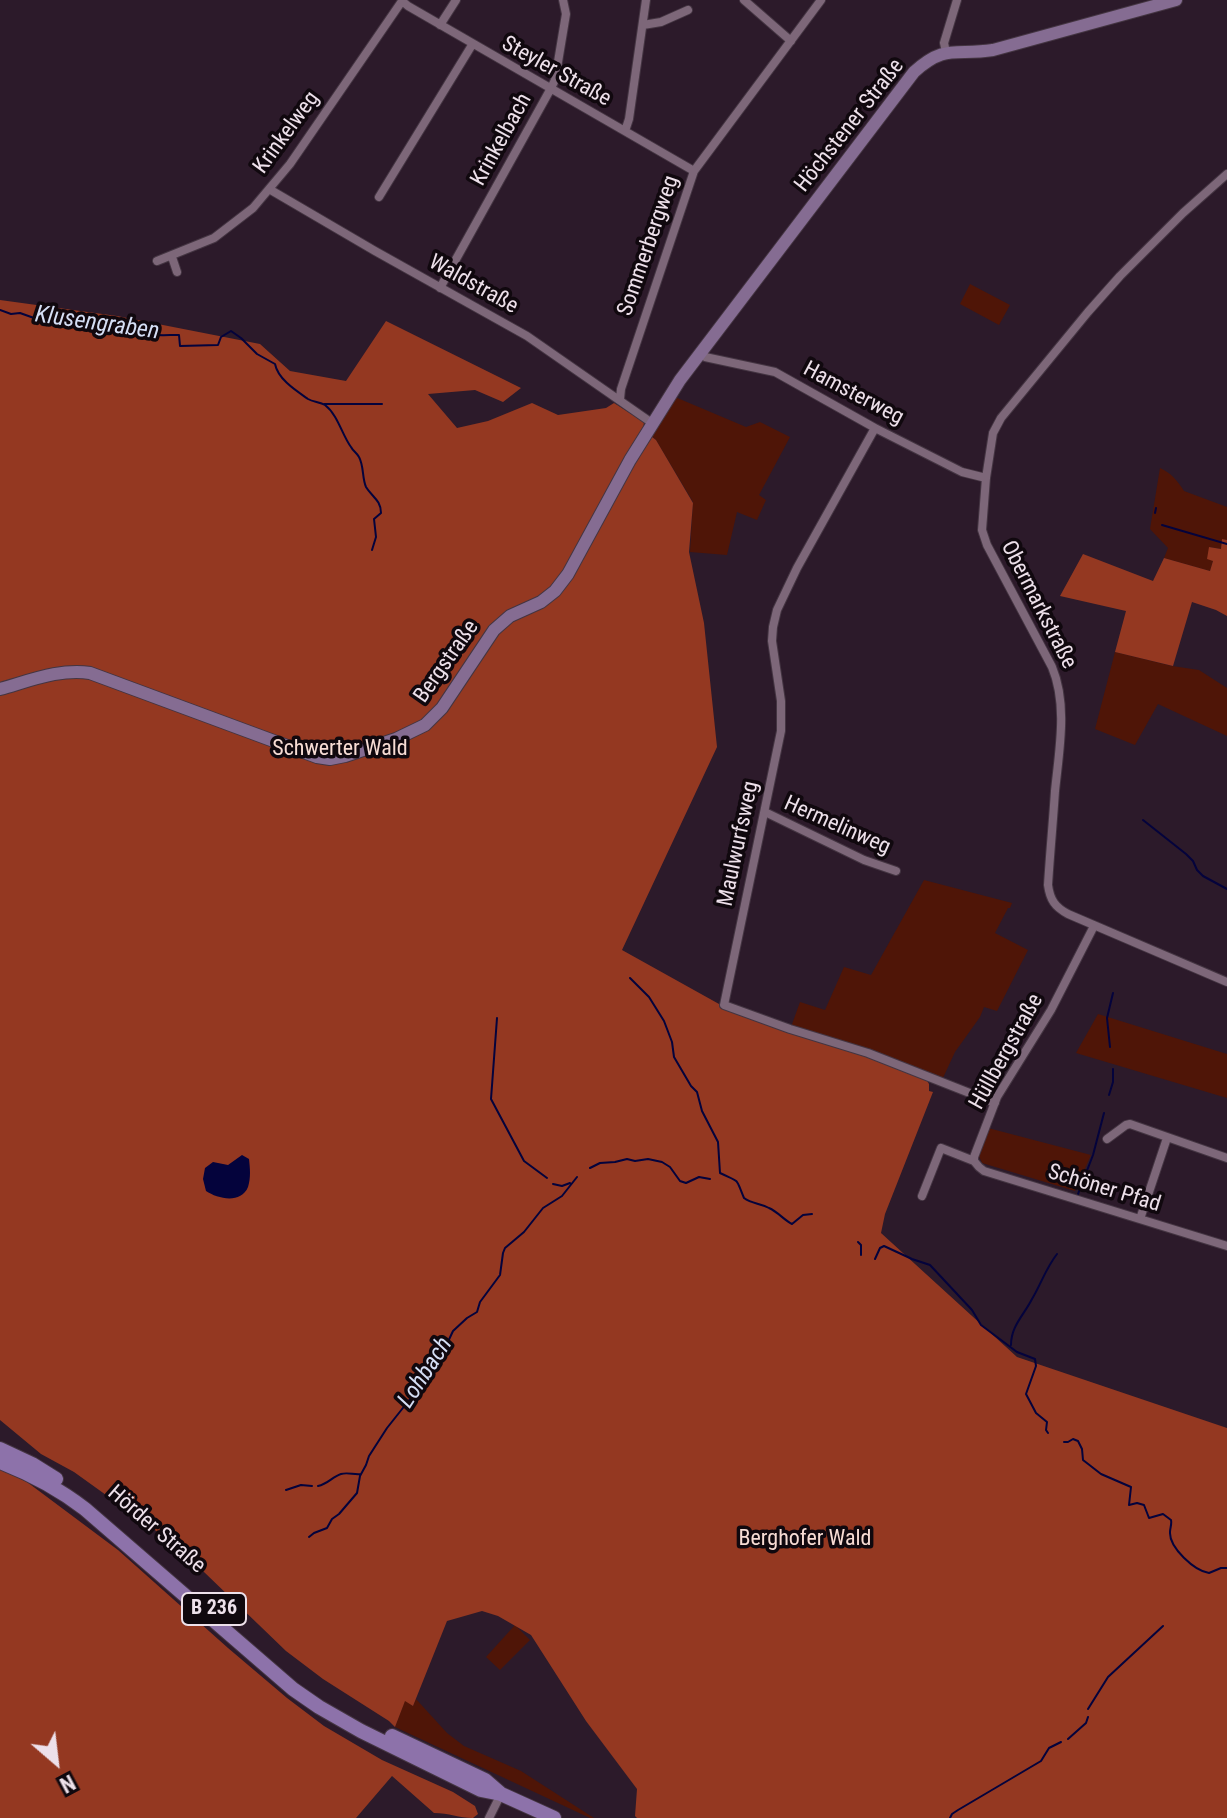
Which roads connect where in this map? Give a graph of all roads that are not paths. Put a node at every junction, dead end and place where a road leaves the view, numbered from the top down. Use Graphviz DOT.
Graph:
graph roads {
  1 [pos="402,0"];
  2 [pos="456,0"];
  3 [pos="563,0"];
  4 [pos="646,0"];
  5 [pos="744,0"];
  6 [pos="821,0"];
  7 [pos="957,0"];
  8 [pos="1176,0"];
  9 [pos="688,10"];
  10 [pos="440,25"];
  11 [pos="643,25"];
  12 [pos="791,41"];
  13 [pos="472,45"];
  14 [pos="946,52"];
  15 [pos="550,90"];
  16 [pos="625,131"];
  17 [pos="694,171"];
  18 [pos="1227,174"];
  19 [pos="269,189"];
  20 [pos="379,197"];
  21 [pos="172,257"];
  22 [pos="157,261"];
  23 [pos="177,272"];
  24 [pos="440,288"];
  25 [pos="699,353"];
  26 [pos="620,399"];
  27 [pos="652,423"];
  28 [pos="875,428"];
  29 [pos="986,478"];
  30 [pos="0,689"];
  31 [pos="765,812"];
  32 [pos="896,871"];
  33 [pos="1094,926"];
  34 [pos="1227,982"];
  35 [pos="995,1103"];
  36 [pos="1167,1138"];
  37 [pos="1107,1139"];
  38 [pos="1227,1158"];
  39 [pos="974,1161"];
  40 [pos="922,1196"];
  41 [pos="1140,1219"];
  42 [pos="1227,1246"];
  43 [pos="0,1449"];
  44 [pos="0,1462"];
  45 [pos="391,1741"];
  46 [pos="501,1794"];
  47 [pos="489,1818"];
  48 [pos="554,1818"];
  1 -- 10 [label="street, Steyler Straße"];
  1 -- 19 [label="street, Krinkelweg"];
  2 -- 10 [label="street"];
  3 -- 15 [label="street, Krinkelbach"];
  4 -- 11 [label="street"];
  5 -- 12 [label="street"];
  6 -- 12 [label="street, Sommerbergweg"];
  7 -- 14 [label="street"];
  8 -- 14 [label="main road"];
  9 -- 11 [label="street"];
  10 -- 13 [label="street, Steyler Straße"];
  11 -- 16 [label="street"];
  12 -- 17 [label="street, Sommerbergweg"];
  13 -- 15 [label="street, Steyler Straße"];
  13 -- 20 [label="street"];
  14 -- 25 [label="main road, Höchstener Straße"];
  15 -- 16 [label="street, Steyler Straße"];
  15 -- 24 [label="street, Krinkelbach"];
  16 -- 17 [label="street, Steyler Straße"];
  17 -- 26 [label="street, Sommerbergweg"];
  18 -- 29 [label="street, Obermarkstraße"];
  19 -- 21 [label="street, Krinkelweg"];
  19 -- 24 [label="street, Waldstraße"];
  21 -- 22 [label="street, Krinkelweg"];
  21 -- 23 [label="street"];
  24 -- 26 [label="street, Waldstraße"];
  25 -- 27 [label="main road, Höchstener Straße"];
  25 -- 28 [label="street, Hamsterweg"];
  26 -- 27 [label="street, Waldstraße"];
  27 -- 30 [label="main road, Bergstraße"];
  28 -- 29 [label="street, Hamsterweg"];
  28 -- 31 [label="street, Maulwurfsweg"];
  29 -- 33 [label="street, Obermarkstraße"];
  31 -- 32 [label="street, Hermelinweg"];
  31 -- 35 [label="street, Maulwurfsweg"];
  33 -- 34 [label="street, Obermarkstraße"];
  33 -- 35 [label="street, Hüllbergstraße"];
  35 -- 39 [label="street, Hüllbergstraße"];
  36 -- 37 [label="street"];
  36 -- 38 [label="street"];
  36 -- 41 [label="street"];
  39 -- 40 [label="street"];
  39 -- 41 [label="street, Schöner Pfad"];
  41 -- 42 [label="street, Schöner Pfad"];
  43 -- 45 [label="main road, Hörder Straße / B 236"];
  44 -- 45 [label="main road, Hörder Straße / B 236"];
  45 -- 46 [label="main road, B 236"];
  46 -- 47 [label="street"];
  46 -- 48 [label="main road, B 236"];
}
